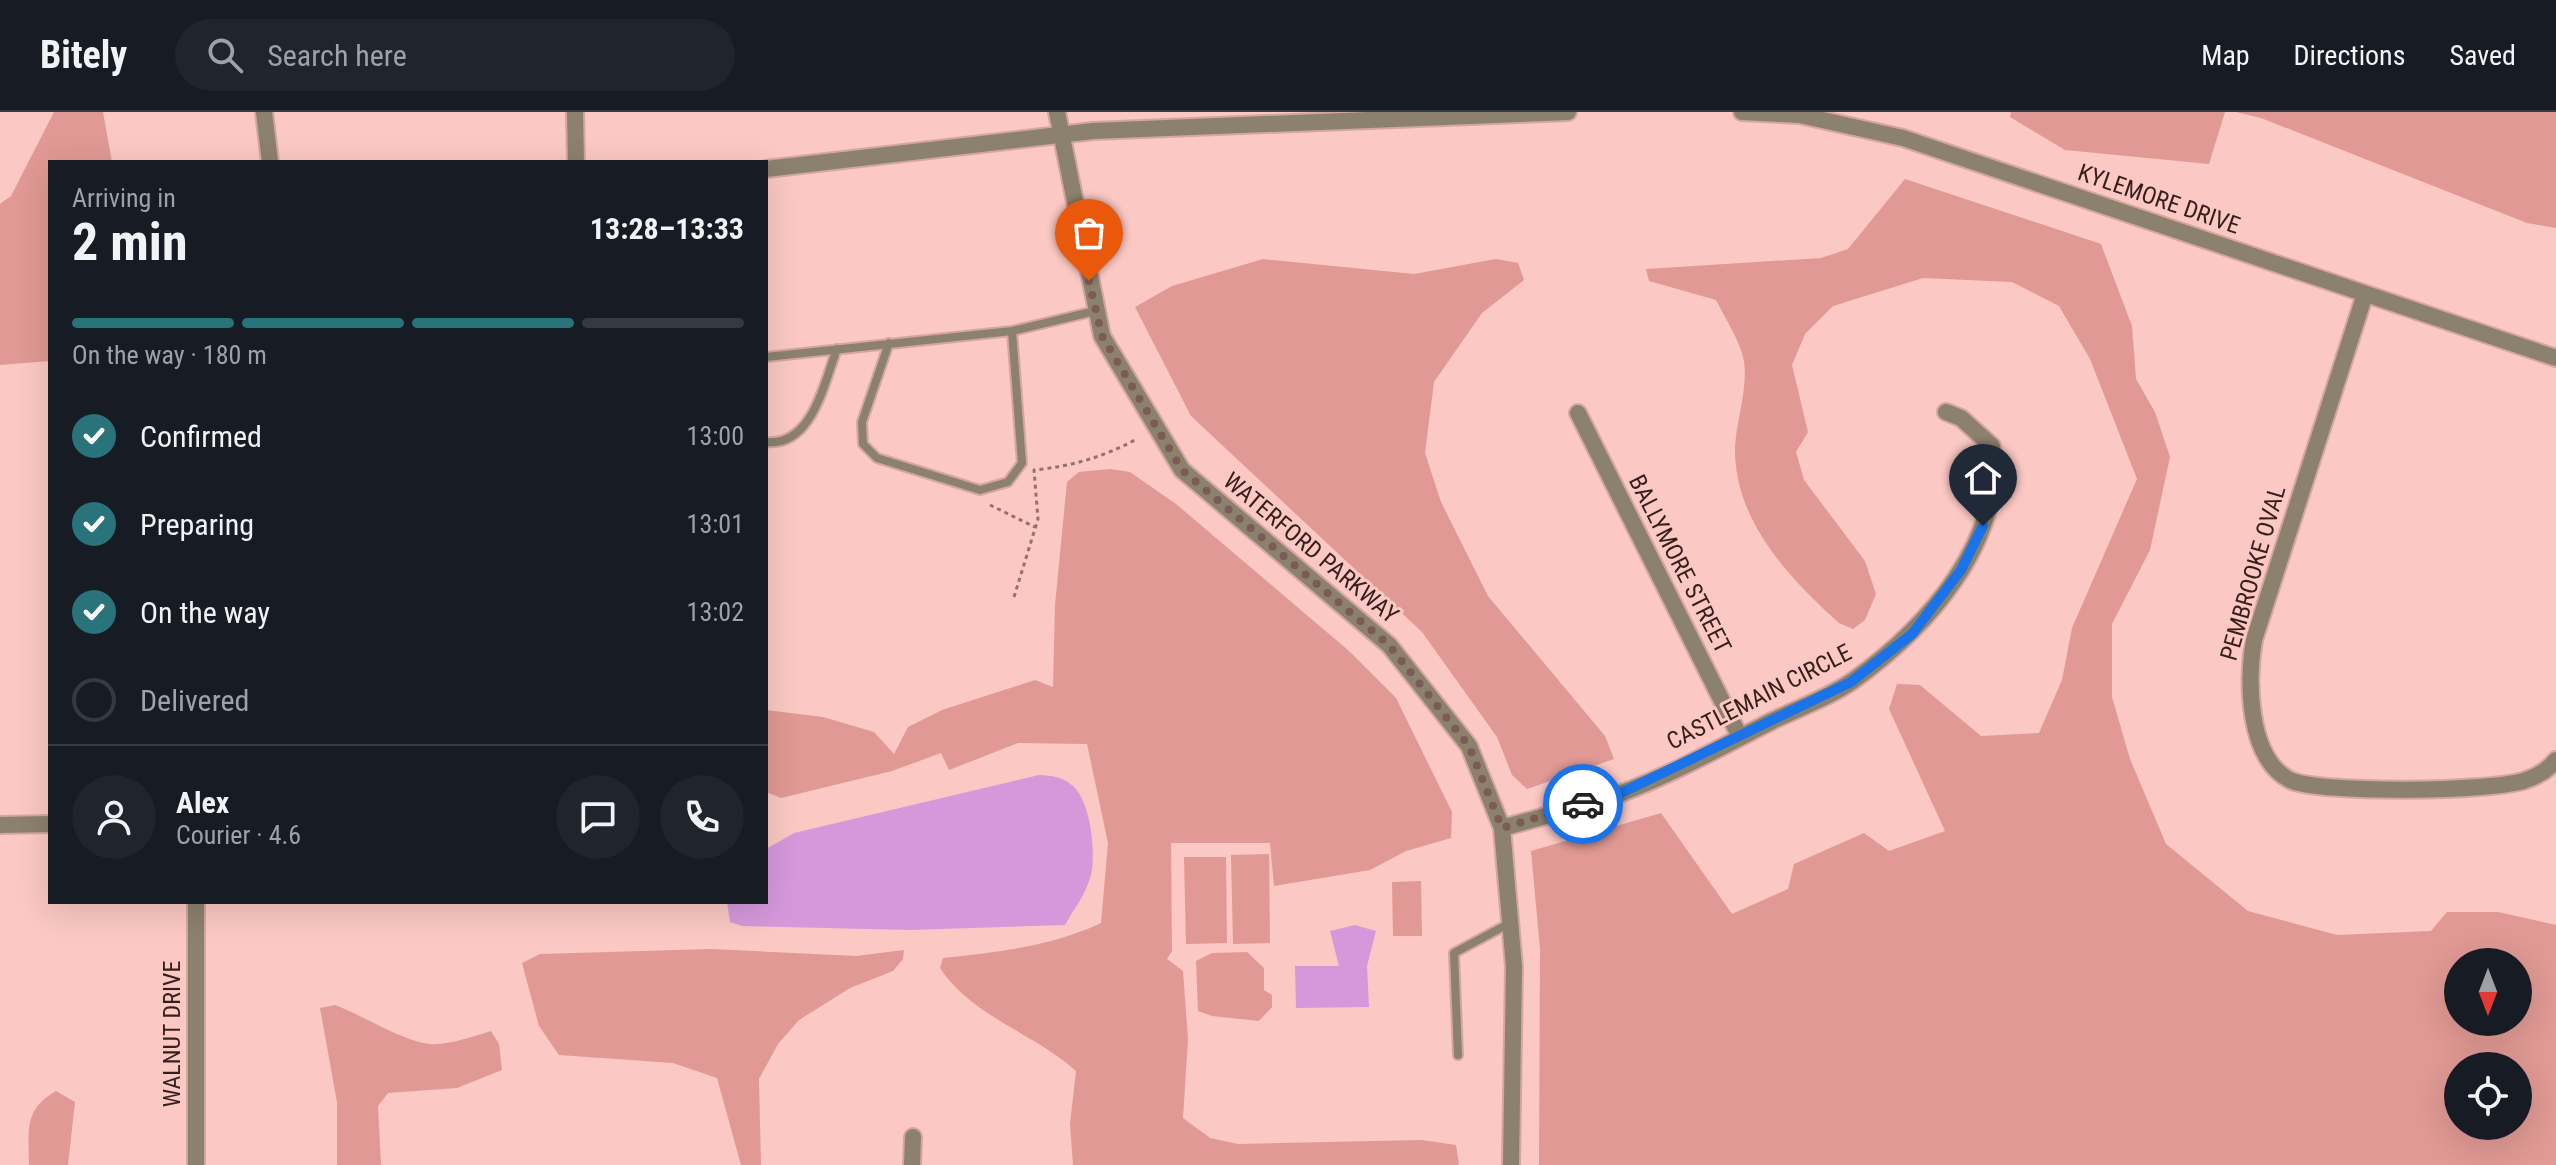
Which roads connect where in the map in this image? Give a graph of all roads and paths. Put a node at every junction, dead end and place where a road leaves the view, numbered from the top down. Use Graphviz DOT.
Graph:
graph roads {
  1 [pos="264,112"];
  2 [pos="575,112"];
  3 [pos="1057,112"];
  4 [pos="1568,112"];
  5 [pos="1742,112"];
  6 [pos="1059,133"];
  7 [pos="270,160"];
  8 [pos="576,160"];
  9 [pos="768,169"];
  10 [pos="2365,294"];
  11 [pos="1095,311"];
  12 [pos="1012,331"];
  13 [pos="889,343"];
  14 [pos="837,349"];
  15 [pos="768,357"];
  16 [pos="2556,358"];
  17 [pos="1946,412"];
  18 [pos="1578,413"];
  19 [pos="1137,439"];
  20 [pos="768,442"];
  21 [pos="990,505"];
  22 [pos="1035,527"];
  23 [pos="1014,597"];
  24 [pos="1740,737"];
  25 [pos="2556,760"];
  26 [pos="48,824"];
  27 [pos="0,825"];
  28 [pos="1502,828"];
  29 [pos="196,904"];
  30 [pos="1510,923"];
  31 [pos="1458,1055"];
  32 [pos="913,1137"];
  33 [pos="196,1165"];
  34 [pos="912,1165"];
  35 [pos="1511,1165"];
  1 -- 7 [label="street"];
  2 -- 8 [label="street"];
  3 -- 6 [label="street, WATERFORD PARKWAY"];
  4 -- 6 [label="street"];
  5 -- 10 [label="street, KYLEMORE DRIVE"];
  6 -- 9 [label="street"];
  6 -- 11 [label="street, WATERFORD PARKWAY"];
  10 -- 16 [label="street, KYLEMORE DRIVE"];
  10 -- 25 [label="street, PEMBROOKE OVAL"];
  11 -- 12 [label="lane"];
  11 -- 28 [label="street, WATERFORD PARKWAY"];
  12 -- 13 [label="lane"];
  12 -- 13 [label="lane"];
  13 -- 14 [label="lane"];
  14 -- 15 [label="lane"];
  14 -- 20 [label="lane"];
  17 -- 24 [label="street, CASTLEMAIN CIRCLE"];
  18 -- 24 [label="street, BALLYMORE STREET"];
  19 -- 22 [label="path"];
  21 -- 22 [label="path"];
  22 -- 23 [label="path"];
  24 -- 28 [label="street, CASTLEMAIN CIRCLE"];
  26 -- 27 [label="street"];
  28 -- 30 [label="street, WATERFORD PARKWAY"];
  29 -- 33 [label="street, WALNUT DRIVE"];
  30 -- 31 [label="lane"];
  30 -- 35 [label="street, WATERFORD PARKWAY"];
  32 -- 34 [label="street"];
}
